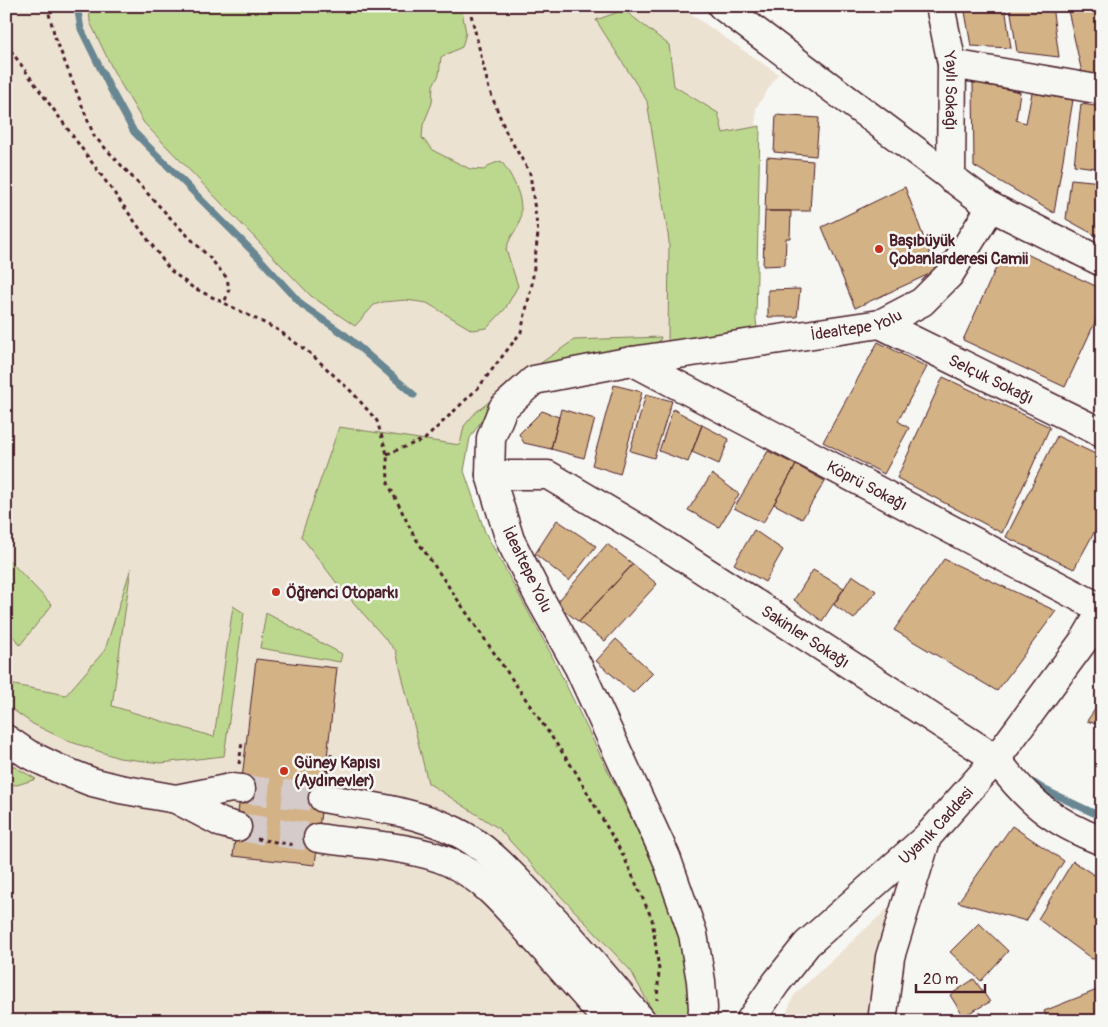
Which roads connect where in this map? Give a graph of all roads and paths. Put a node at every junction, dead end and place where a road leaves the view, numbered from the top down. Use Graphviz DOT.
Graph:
graph roads {
  1 [pos="48,6"];
  2 [pos="469,6"];
  3 [pos="722,6"];
  4 [pos="940,6"];
  5 [pos="6,44"];
  6 [pos="952,64"];
  7 [pos="1102,90"];
  8 [pos="951,178"];
  9 [pos="991,207"];
  10 [pos="1102,262"];
  11 [pos="224,304"];
  12 [pos="880,324"];
  13 [pos="632,361"];
  14 [pos="1102,433"];
  15 [pos="387,454"];
  16 [pos="490,476"];
  17 [pos="1102,610"];
  18 [pos="1093,641"];
  19 [pos="6,739"];
  20 [pos="242,742"];
  21 [pos="331,754"];
  22 [pos="996,759"];
  23 [pos="240,778"];
  24 [pos="325,789"];
  25 [pos="176,799"];
  26 [pos="237,827"];
  27 [pos="927,837"];
  28 [pos="318,838"];
  29 [pos="1102,841"];
  30 [pos="649,1012"];
  31 [pos="608,1021"];
  32 [pos="702,1021"];
  33 [pos="750,1021"];
  34 [pos="883,1021"];
  1 -- 11 [label="path"];
  2 -- 15 [label="path"];
  3 -- 8 [label="street"];
  4 -- 6 [label="street, Yaylı Sokağı"];
  5 -- 11 [label="path"];
  6 -- 7 [label="street"];
  6 -- 8 [label="street, Yaylı Sokağı"];
  8 -- 9 [label="street"];
  9 -- 10 [label="street"];
  9 -- 12 [label="street, İdealtepe Yolu"];
  11 -- 15 [label="path"];
  12 -- 13 [label="street, İdealtepe Yolu"];
  12 -- 14 [label="street, Selçuk Sokağı"];
  13 -- 16 [label="street, İdealtepe Yolu"];
  13 -- 17 [label="street, Köprü Sokağı"];
  15 -- 30 [label="path"];
  16 -- 22 [label="street, Sakinler Sokağı"];
  16 -- 32 [label="street, İdealtepe Yolu"];
  17 -- 18 [label="street, Uyanık Caddesi"];
  18 -- 22 [label="street, Uyanık Caddesi"];
  19 -- 25 [label="street"];
  20 -- 23 [label="path"];
  21 -- 24 [label="path"];
  22 -- 27 [label="street, Uyanık Caddesi"];
  22 -- 29 [label="street, Sakinler Sokağı"];
  23 -- 25 [label="street"];
  24 -- 30 [label="street"];
  25 -- 26 [label="street"];
  27 -- 33 [label="street, Uyanık Caddesi"];
  27 -- 34 [label="street"];
  28 -- 31 [label="street"];
}
